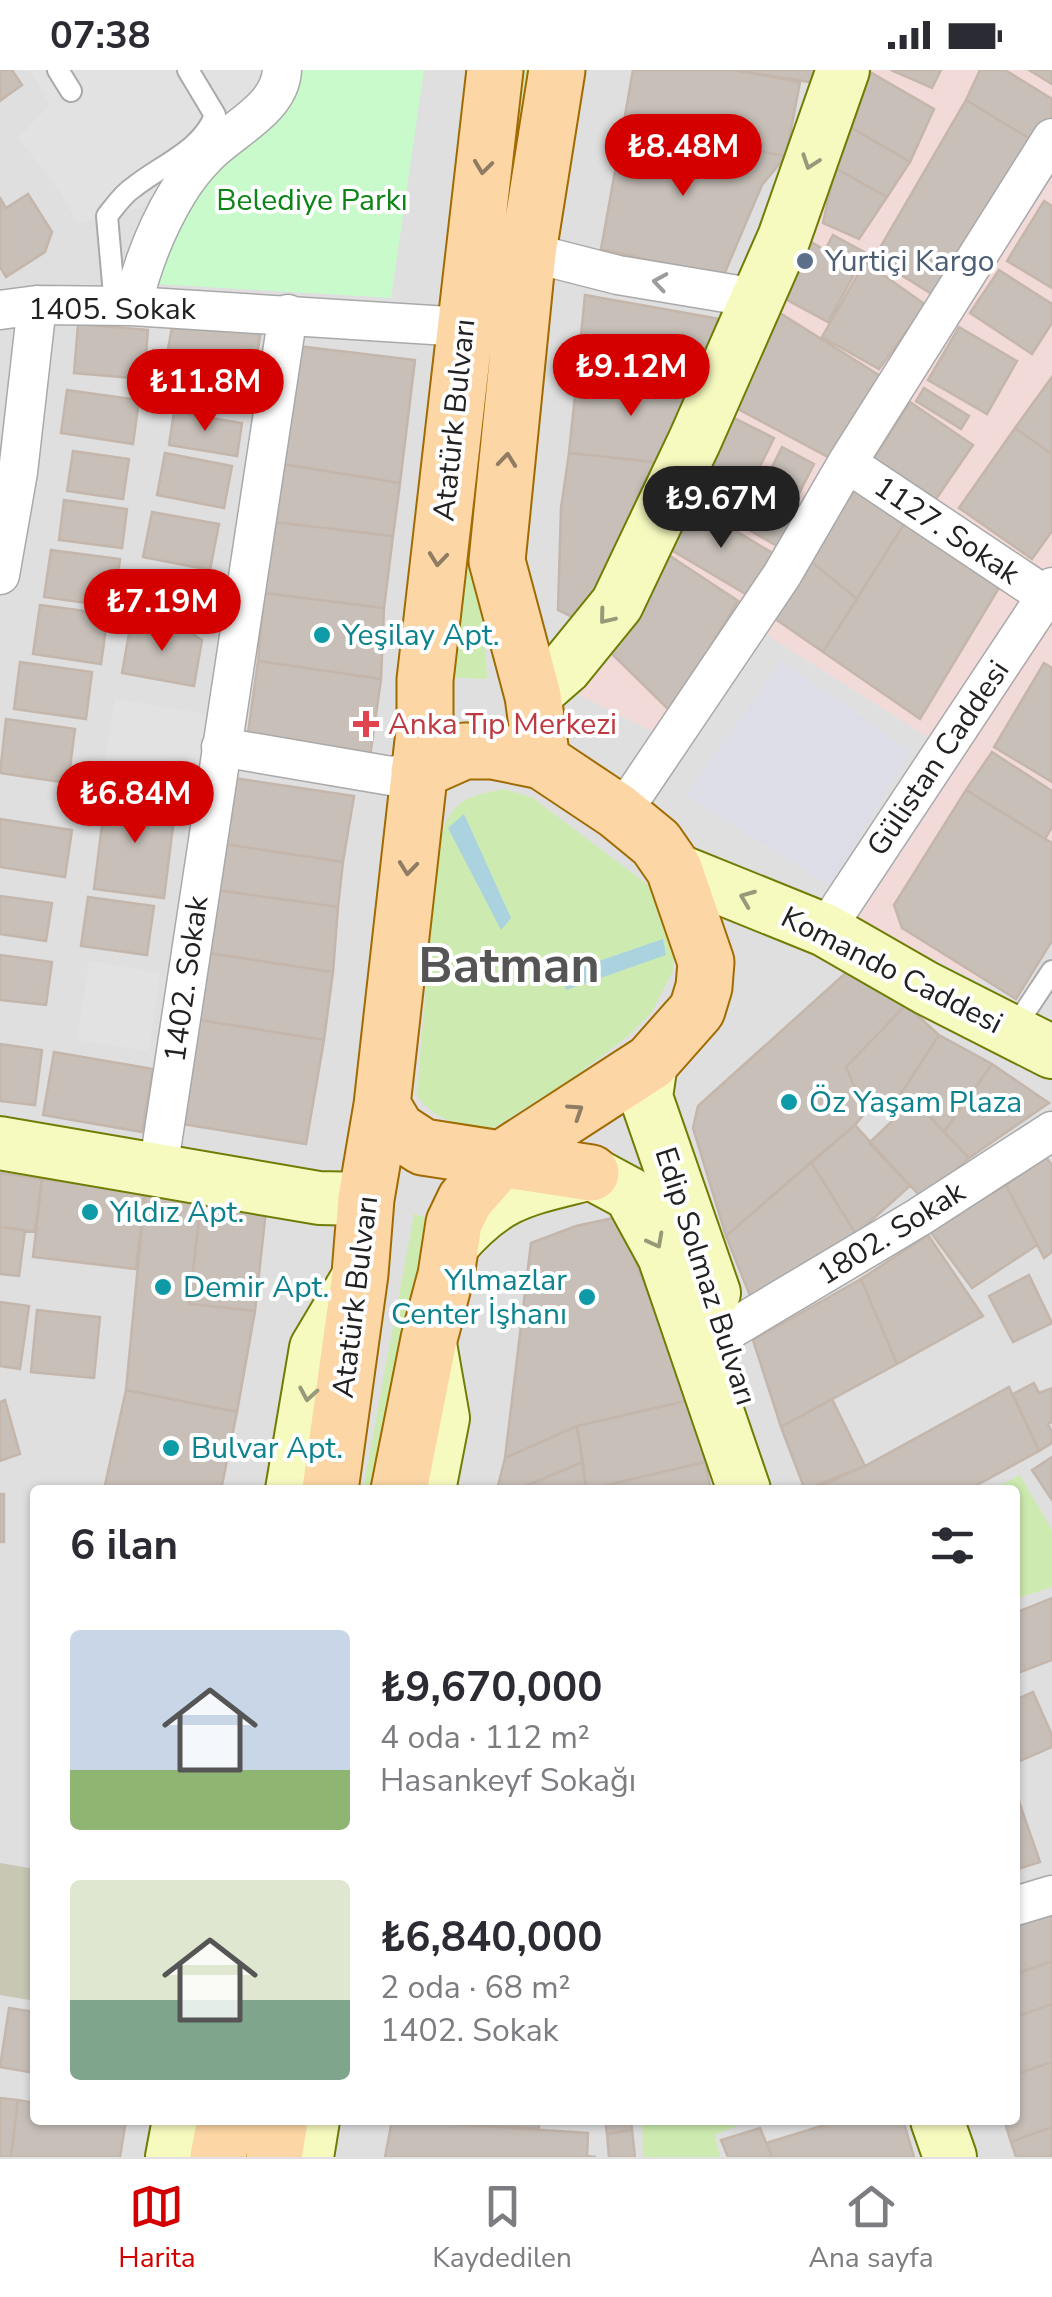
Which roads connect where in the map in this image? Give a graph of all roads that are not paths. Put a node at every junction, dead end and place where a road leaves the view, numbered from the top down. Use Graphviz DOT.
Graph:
graph roads {
  1 [pos="58,70"];
  2 [pos="188,70"];
  3 [pos="282,70"];
  4 [pos="496,70"];
  5 [pos="556,70"];
  6 [pos="843,70"];
  7 [pos="71,91"];
  8 [pos="1052,138"];
  9 [pos="528,252"];
  10 [pos="756,298"];
  11 [pos="124,306"];
  12 [pos="18,308"];
  13 [pos="288,314"];
  14 [pos="464,327"];
  15 [pos="848,463"];
  16 [pos="9,466"];
  17 [pos="0,575"];
  18 [pos="1049,591"];
  19 [pos="532,696"];
  20 [pos="220,747"];
  21 [pos="542,761"];
  22 [pos="419,771"];
  23 [pos="617,811"];
  24 [pos="674,869"];
  25 [pos="825,930"];
  26 [pos="1052,971"];
  27 [pos="1032,1042"];
  28 [pos="652,1062"];
  29 [pos="382,1105"];
  30 [pos="1052,1131"];
  31 [pos="0,1143"];
  32 [pos="500,1160"];
  33 [pos="158,1170"];
  34 [pos="591,1174"];
  35 [pos="343,1199"];
  36 [pos="450,1247"];
  37 [pos="360,1274"];
  38 [pos="728,1331"];
  39 [pos="429,1339"];
  40 [pos="293,1485"];
  41 [pos="331,1485"];
  42 [pos="400,1485"];
  43 [pos="430,1485"];
  44 [pos="742,1485"];
  45 [pos="774,1485"];
  46 [pos="1052,1895"];
  47 [pos="1020,1905"];
  48 [pos="178,2125"];
  49 [pos="224,2125"];
  50 [pos="279,2125"];
  51 [pos="311,2125"];
  52 [pos="939,2125"];
  53 [pos="975,2125"];
  54 [pos="172,2157"];
  55 [pos="218,2157"];
  56 [pos="274,2157"];
  57 [pos="307,2157"];
  58 [pos="950,2157"];
  59 [pos="985,2157"];
  1 -- 7 [label="lane"];
  2 -- 11 [label="lane"];
  3 -- 11 [label="street"];
  4 -- 14 [label="main road, Atatürk Bulvarı, one-way"];
  5 -- 9 [label="main road, Atatürk Bulvarı"];
  6 -- 10 [label="street, one-way"];
  8 -- 15 [label="street"];
  10 -- 9 [label="street, one-way"];
  19 -- 9 [label="main road, Atatürk Bulvarı, one-way"];
  10 -- 19 [label="street, one-way"];
  11 -- 12 [label="street, 1405. Sokak"];
  11 -- 13 [label="street, 1405. Sokak"];
  12 -- 16 [label="street"];
  13 -- 14 [label="street, 1405. Sokak"];
  13 -- 20 [label="street, 1402. Sokak"];
  14 -- 22 [label="main road, Atatürk Bulvarı, one-way"];
  15 -- 18 [label="street, 1127. Sokak"];
  15 -- 23 [label="street"];
  16 -- 17 [label="street"];
  18 -- 25 [label="street, Gülistan Caddesi"];
  19 -- 21 [label="main road, Atatürk Bulvarı"];
  20 -- 22 [label="street"];
  20 -- 33 [label="street, 1402. Sokak"];
  21 -- 22 [label="main road"];
  21 -- 23 [label="main road"];
  22 -- 29 [label="main road, Atatürk Bulvarı, one-way"];
  23 -- 24 [label="main road"];
  25 -- 24 [label="street, Komando Caddesi, one-way"];
  24 -- 28 [label="main road"];
  25 -- 27 [label="street, Komando Caddesi"];
  26 -- 27 [label="lane"];
  32 -- 28 [label="main road, one-way"];
  28 -- 38 [label="street, Edip Solmaz Bulvarı"];
  29 -- 32 [label="main road"];
  29 -- 35 [label="main road, Atatürk Bulvarı"];
  30 -- 38 [label="street, 1802. Sokak"];
  31 -- 33 [label="street"];
  32 -- 34 [label="main road"];
  32 -- 36 [label="main road"];
  33 -- 35 [label="street"];
  34 -- 36 [label="street"];
  34 -- 44 [label="street, Edip Solmaz Bulvarı, one-way"];
  35 -- 37 [label="main road, Atatürk Bulvarı"];
  36 -- 39 [label="main road"];
  37 -- 40 [label="street, one-way"];
  37 -- 41 [label="main road, Atatürk Bulvarı"];
  38 -- 45 [label="street, Edip Solmaz Bulvarı"];
  39 -- 42 [label="main road"];
  39 -- 43 [label="street"];
  46 -- 47 [label="street"];
  48 -- 54 [label="street"];
  49 -- 55 [label="main road"];
  50 -- 56 [label="main road"];
  51 -- 57 [label="street"];
  52 -- 58 [label="street"];
  53 -- 59 [label="street"];
}
